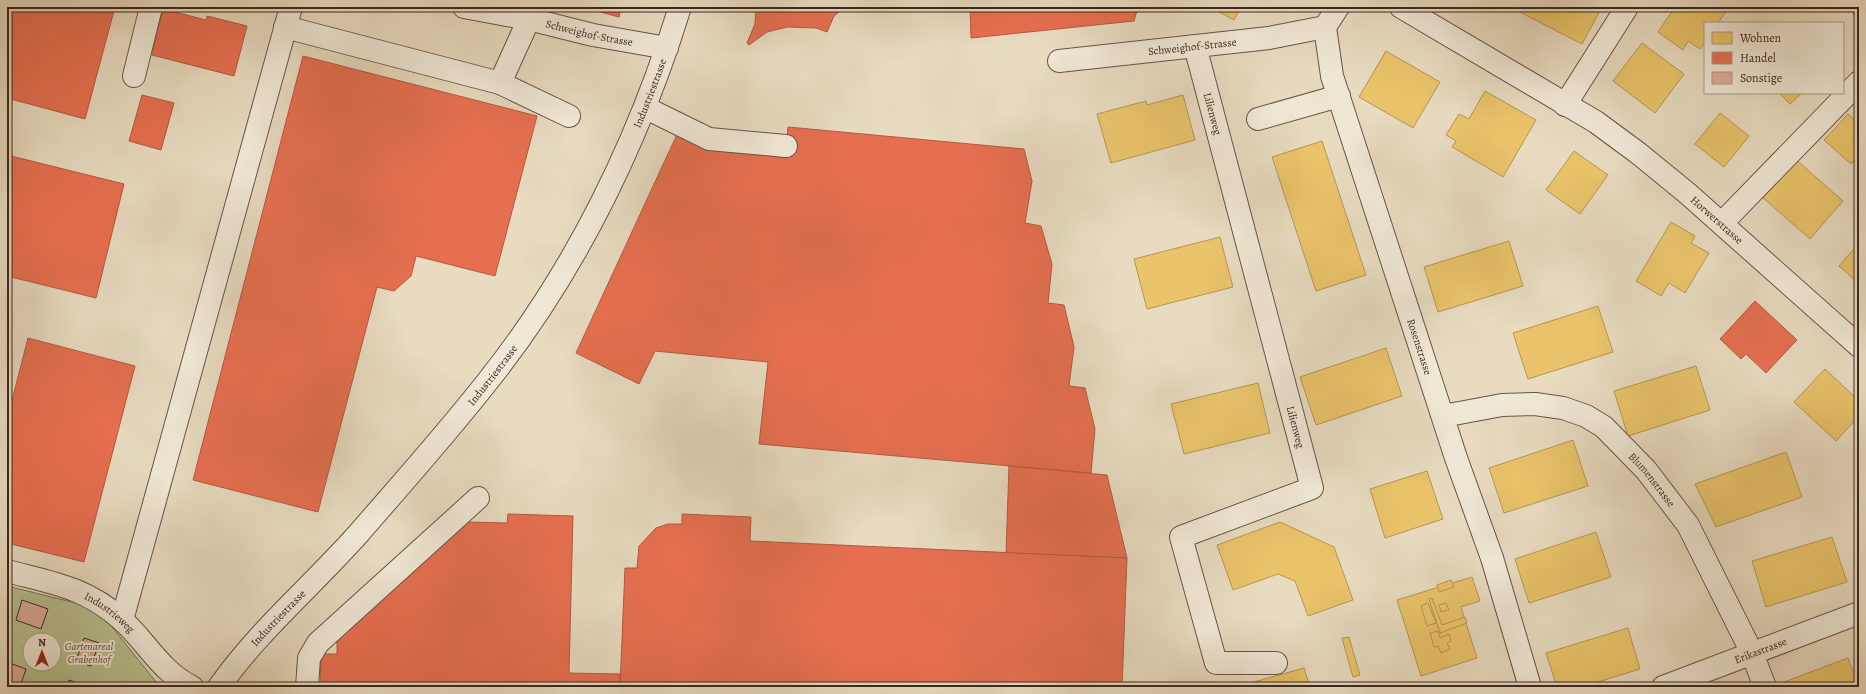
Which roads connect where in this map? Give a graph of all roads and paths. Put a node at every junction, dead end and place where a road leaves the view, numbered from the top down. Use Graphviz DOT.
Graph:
graph roads {
  1 [pos="151,7"];
  2 [pos="464,7"];
  3 [pos="680,7"];
  4 [pos="1338,7"];
  5 [pos="1401,7"];
  6 [pos="1627,7"];
  7 [pos="288,17"];
  8 [pos="529,20"];
  9 [pos="1325,27"];
  10 [pos="1196,46"];
  11 [pos="667,48"];
  12 [pos="1059,61"];
  13 [pos="134,76"];
  14 [pos="1859,82"];
  15 [pos="500,83"];
  16 [pos="1339,96"];
  17 [pos="1565,105"];
  18 [pos="646,108"];
  19 [pos="569,116"];
  20 [pos="1258,119"];
  21 [pos="786,146"];
  22 [pos="1722,223"];
  23 [pos="1859,346"];
  24 [pos="1443,416"];
  25 [pos="478,498"];
  26 [pos="7,571"];
  27 [pos="1859,613"];
  28 [pos="122,620"];
  29 [pos="1752,653"];
  30 [pos="1276,663"];
  31 [pos="192,687"];
  32 [pos="219,687"];
  33 [pos="307,687"];
  34 [pos="1530,687"];
  35 [pos="1663,687"];
  36 [pos="1765,687"];
  1 -- 13 [label="street"];
  2 -- 8 [label="street, Schweighof-Strasse"];
  3 -- 11 [label="street, Industriestrasse"];
  4 -- 9 [label="street"];
  5 -- 17 [label="street, Horwerstrasse"];
  6 -- 17 [label="street"];
  7 -- 15 [label="street"];
  7 -- 28 [label="street"];
  8 -- 11 [label="street, Schweighof-Strasse"];
  8 -- 15 [label="street"];
  9 -- 10 [label="street, Schweighof-Strasse"];
  9 -- 16 [label="street, Rosenstrasse"];
  10 -- 12 [label="street, Schweighof-Strasse"];
  10 -- 30 [label="street, Lilienweg"];
  11 -- 18 [label="street, Industriestrasse"];
  14 -- 22 [label="street"];
  15 -- 19 [label="street"];
  16 -- 20 [label="street"];
  16 -- 24 [label="street, Rosenstrasse"];
  17 -- 22 [label="street, Horwerstrasse"];
  18 -- 21 [label="street"];
  18 -- 32 [label="street, Industriestrasse"];
  22 -- 23 [label="street, Horwerstrasse"];
  24 -- 29 [label="street, Blumenstrasse"];
  24 -- 34 [label="street, Rosenstrasse"];
  25 -- 33 [label="street"];
  26 -- 28 [label="street, Industrieweg"];
  27 -- 29 [label="street, Erikastrasse"];
  28 -- 31 [label="street, Industrieweg"];
  29 -- 35 [label="street, Erikastrasse"];
  29 -- 36 [label="street, Blumenstrasse"];
}
